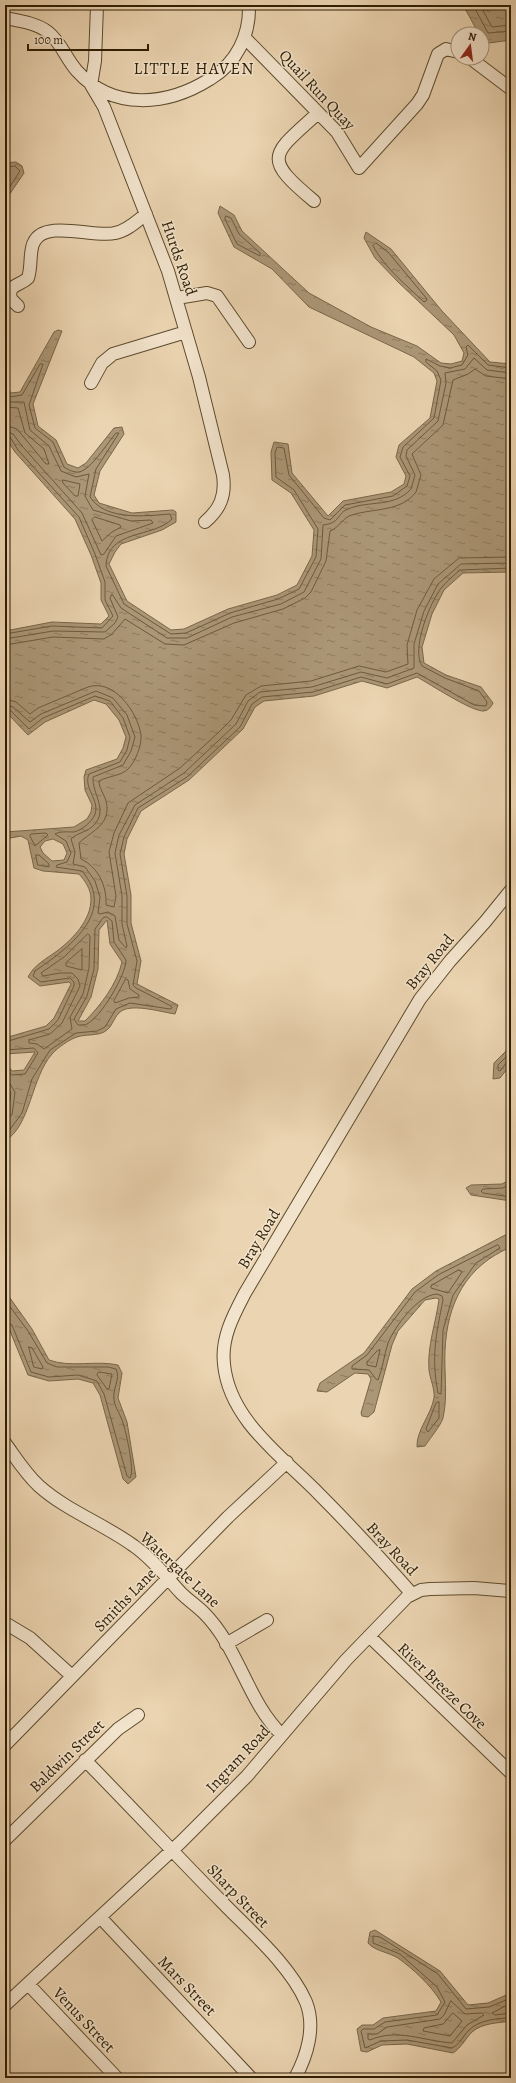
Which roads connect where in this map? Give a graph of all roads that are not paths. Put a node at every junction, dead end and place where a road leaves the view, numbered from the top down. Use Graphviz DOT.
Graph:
graph roads {
  1 [pos="97,5"];
  2 [pos="249,5"];
  3 [pos="7,19"];
  4 [pos="245,38"];
  5 [pos="450,50"];
  6 [pos="481,66"];
  7 [pos="91,85"];
  8 [pos="511,89"];
  9 [pos="318,113"];
  10 [pos="314,201"];
  11 [pos="146,214"];
  12 [pos="177,298"];
  13 [pos="18,306"];
  14 [pos="186,332"];
  15 [pos="249,342"];
  16 [pos="91,383"];
  17 [pos="205,522"];
  18 [pos="511,890"];
  19 [pos="5,1443"];
  20 [pos="287,1462"];
  21 [pos="168,1578"];
  22 [pos="511,1591"];
  23 [pos="412,1594"];
  24 [pos="267,1620"];
  25 [pos="5,1623"];
  26 [pos="369,1636"];
  27 [pos="226,1644"];
  28 [pos="72,1676"];
  29 [pos="138,1715"];
  30 [pos="282,1735"];
  31 [pos="5,1745"];
  32 [pos="85,1760"];
  33 [pos="511,1773"];
  34 [pos="5,1840"];
  35 [pos="173,1849"];
  36 [pos="100,1917"];
  37 [pos="28,1984"];
  38 [pos="5,2005"];
  39 [pos="117,2078"];
  40 [pos="251,2078"];
  41 [pos="295,2078"];
  1 -- 7 [label="street"];
  2 -- 4 [label="street"];
  3 -- 7 [label="street"];
  4 -- 7 [label="street"];
  4 -- 9 [label="street, Quail Run Quay"];
  5 -- 9 [label="street, Quail Run Quay"];
  6 -- 8 [label="street"];
  7 -- 11 [label="street, Hurds Road"];
  9 -- 10 [label="street"];
  11 -- 12 [label="street, Hurds Road"];
  11 -- 13 [label="street"];
  12 -- 14 [label="street, Hurds Road"];
  12 -- 15 [label="street"];
  14 -- 16 [label="street"];
  14 -- 17 [label="street, Hurds Road"];
  18 -- 20 [label="street, Bray Road"];
  19 -- 21 [label="street, Watergate Lane"];
  20 -- 21 [label="street, Smiths Lane"];
  20 -- 23 [label="street, Bray Road"];
  21 -- 27 [label="street, Watergate Lane"];
  21 -- 28 [label="street, Smiths Lane"];
  22 -- 23 [label="street, Ingram Road"];
  23 -- 26 [label="street, Ingram Road"];
  24 -- 27 [label="street"];
  25 -- 28 [label="street"];
  26 -- 30 [label="street, Ingram Road"];
  26 -- 33 [label="street, River Breeze Cove"];
  27 -- 30 [label="street, Watergate Lane"];
  28 -- 31 [label="street, Smiths Lane"];
  29 -- 32 [label="street, Baldwin Street"];
  30 -- 35 [label="street, Ingram Road"];
  32 -- 34 [label="street, Baldwin Street"];
  32 -- 35 [label="street, Sharp Street"];
  35 -- 36 [label="street, Ingram Road"];
  35 -- 41 [label="street, Sharp Street"];
  36 -- 37 [label="street, Ingram Road"];
  36 -- 40 [label="street, Mars Street"];
  37 -- 38 [label="street, Ingram Road"];
  37 -- 39 [label="street, Venus Street"];
}
